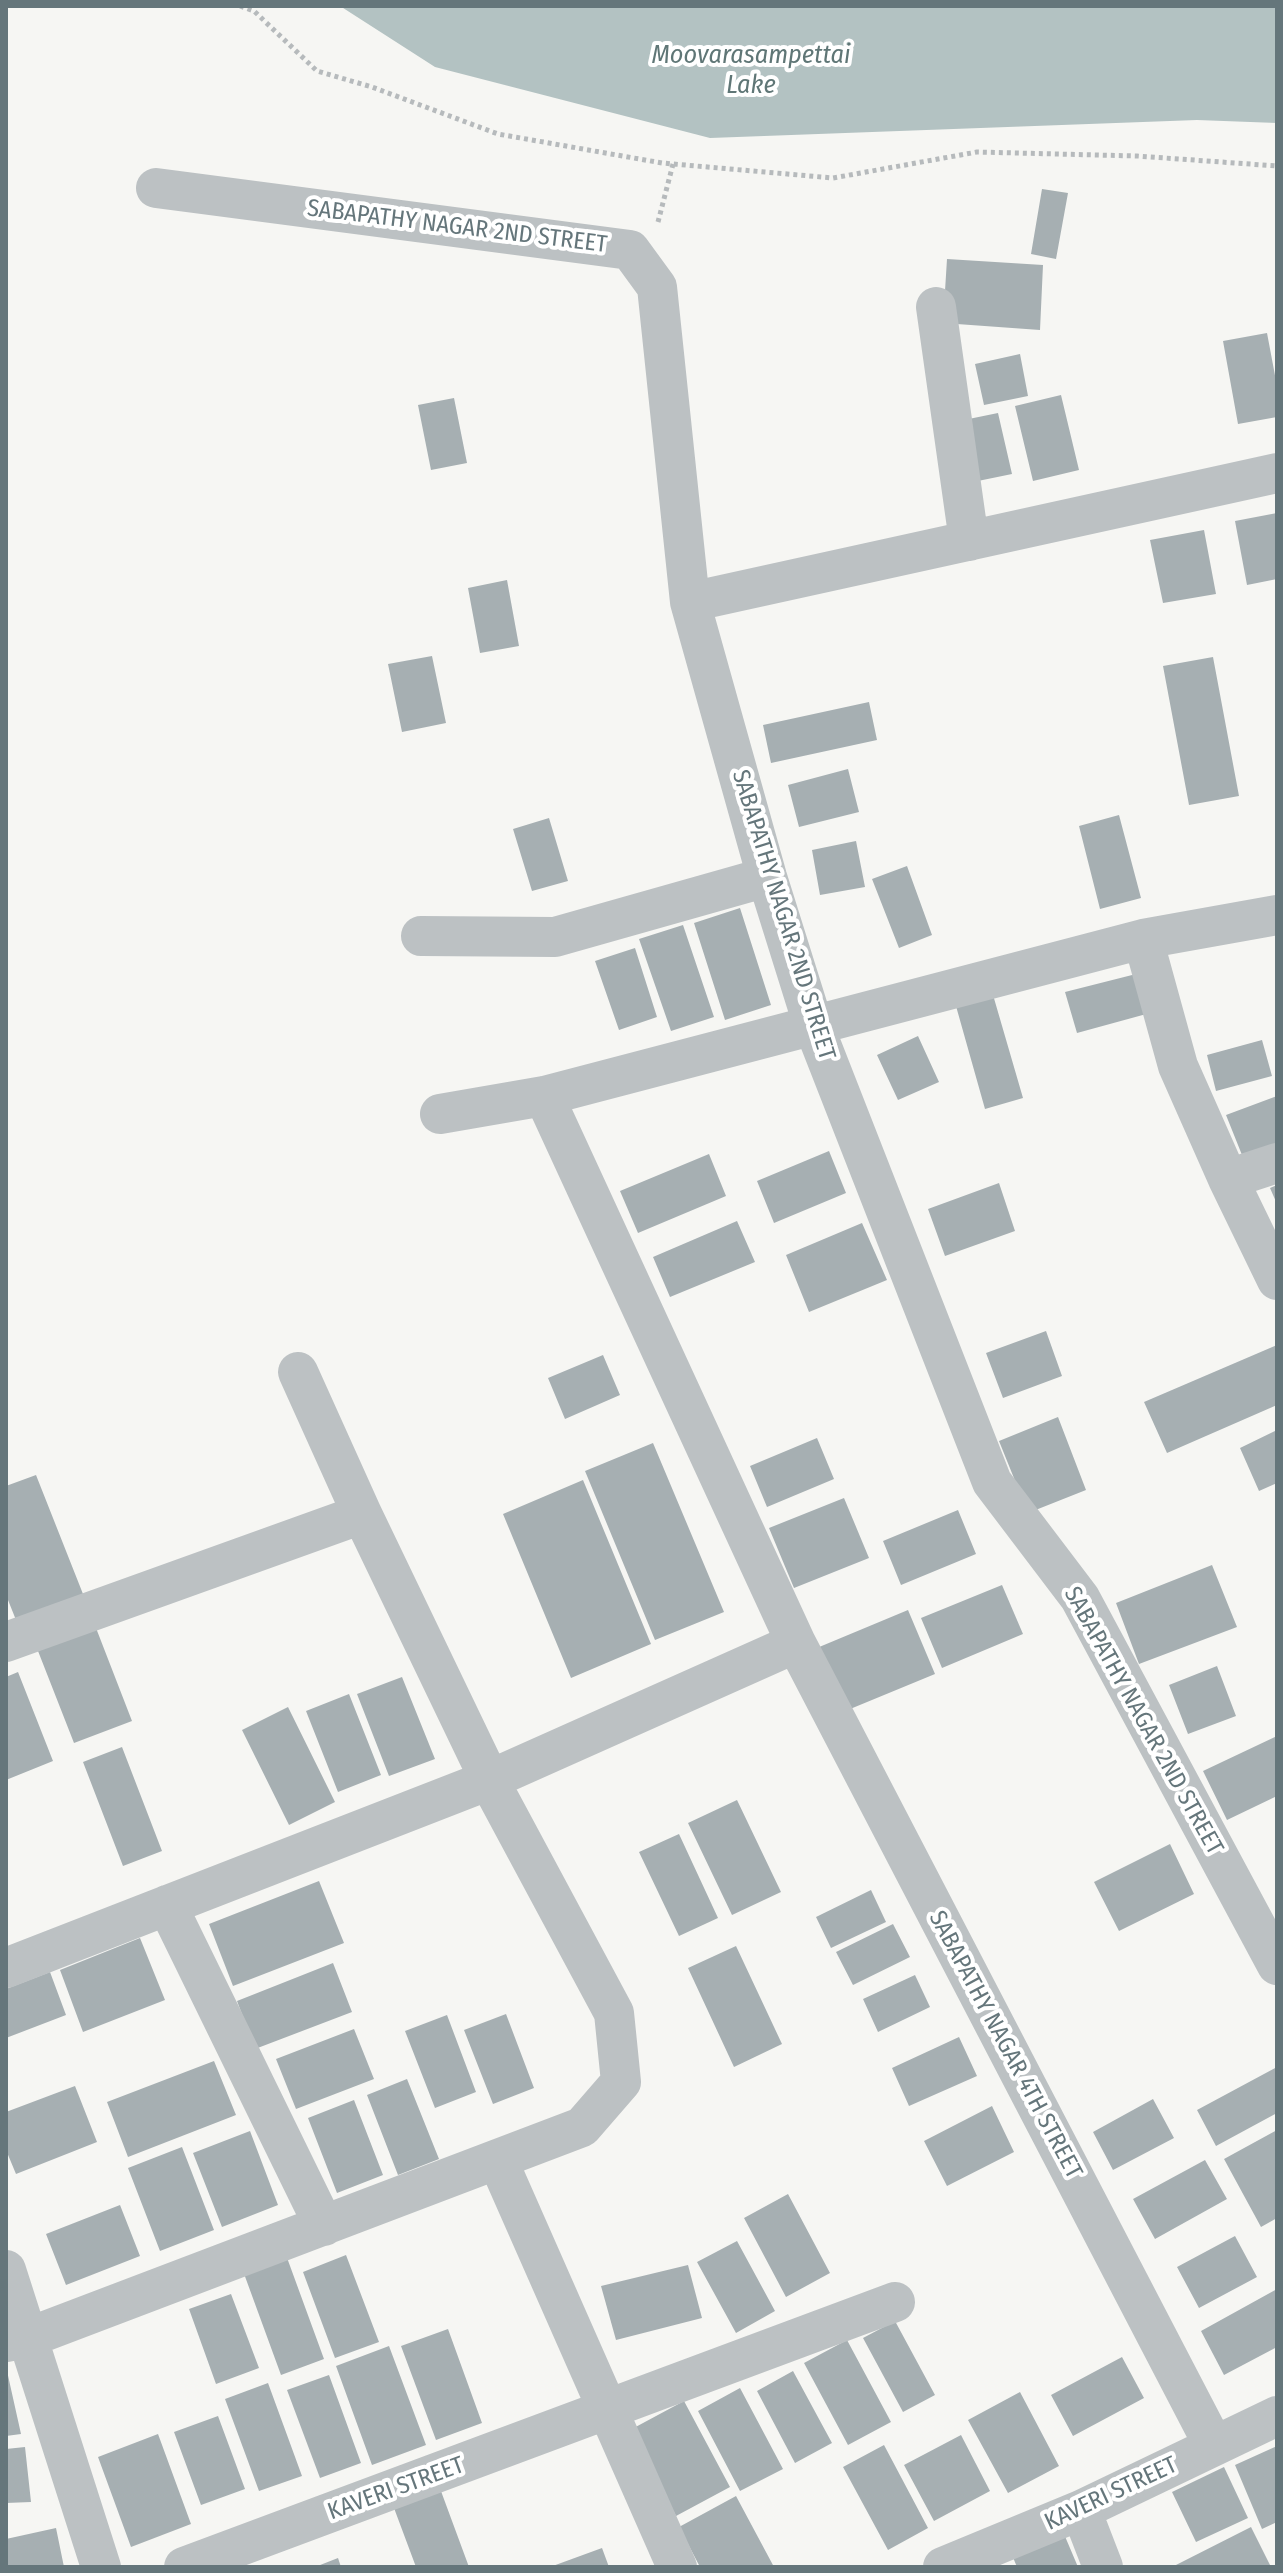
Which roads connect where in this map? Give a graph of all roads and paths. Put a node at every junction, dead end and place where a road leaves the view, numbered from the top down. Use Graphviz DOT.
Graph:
graph roads {
  1 [pos="240,6"];
  2 [pos="673,164"];
  3 [pos="1277,166"];
  4 [pos="156,188"];
  5 [pos="645,270"];
  6 [pos="936,307"];
  7 [pos="1277,473"];
  8 [pos="969,541"];
  9 [pos="690,602"];
  10 [pos="767,877"];
  11 [pos="1277,915"];
  12 [pos="421,936"];
  13 [pos="1143,939"];
  14 [pos="813,1024"];
  15 [pos="544,1096"];
  16 [pos="440,1114"];
  17 [pos="1277,1163"];
  18 [pos="1228,1179"];
  19 [pos="1277,1280"];
  20 [pos="298,1372"];
  21 [pos="362,1514"];
  22 [pos="6,1642"];
  23 [pos="796,1643"];
  24 [pos="490,1780"];
  25 [pos="167,1905"];
  26 [pos="1277,1965"];
  27 [pos="6,1968"];
  28 [pos="498,2161"];
  29 [pos="324,2226"];
  30 [pos="6,2270"];
  31 [pos="895,2302"];
  32 [pos="17,2340"];
  33 [pos="608,2411"];
  34 [pos="1277,2416"];
  35 [pos="1214,2446"];
  36 [pos="1081,2510"];
  37 [pos="101,2567"];
  38 [pos="184,2567"];
  39 [pos="677,2567"];
  40 [pos="943,2567"];
  41 [pos="1103,2567"];
  1 -- 2 [label="path"];
  2 -- 3 [label="path"];
  2 -- 5 [label="path"];
  4 -- 5 [label="street, SABAPATHY NAGAR 2ND STREET"];
  5 -- 9 [label="street, SABAPATHY NAGAR 2ND STREET"];
  6 -- 8 [label="street"];
  7 -- 8 [label="street"];
  8 -- 9 [label="street"];
  9 -- 10 [label="street, SABAPATHY NAGAR 2ND STREET"];
  10 -- 12 [label="street"];
  10 -- 14 [label="street, SABAPATHY NAGAR 2ND STREET"];
  11 -- 13 [label="street"];
  13 -- 14 [label="street"];
  13 -- 18 [label="street"];
  14 -- 15 [label="street"];
  14 -- 26 [label="street, SABAPATHY NAGAR 2ND STREET"];
  15 -- 16 [label="street"];
  15 -- 23 [label="street, SABAPATHY NAGAR 4TH STREET"];
  17 -- 18 [label="street"];
  18 -- 19 [label="street"];
  20 -- 21 [label="street"];
  21 -- 22 [label="street"];
  21 -- 24 [label="street"];
  23 -- 24 [label="street"];
  23 -- 35 [label="street, SABAPATHY NAGAR 4TH STREET"];
  24 -- 25 [label="street"];
  24 -- 28 [label="street"];
  25 -- 27 [label="street"];
  25 -- 29 [label="street"];
  28 -- 29 [label="street"];
  28 -- 33 [label="street"];
  29 -- 32 [label="street"];
  30 -- 32 [label="street"];
  31 -- 33 [label="street, KAVERI STREET"];
  32 -- 37 [label="street"];
  33 -- 38 [label="street, KAVERI STREET"];
  33 -- 39 [label="street"];
  34 -- 35 [label="street, KAVERI STREET"];
  35 -- 36 [label="street, KAVERI STREET"];
  36 -- 40 [label="street, KAVERI STREET"];
  36 -- 41 [label="street"];
}
